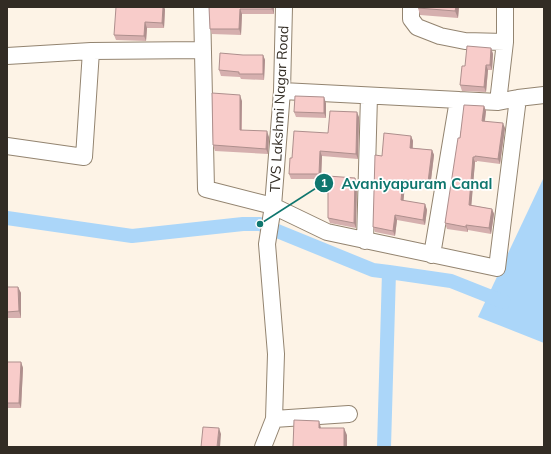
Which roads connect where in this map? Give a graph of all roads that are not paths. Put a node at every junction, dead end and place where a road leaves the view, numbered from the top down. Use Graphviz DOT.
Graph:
graph roads {
  1 [pos="202,7"];
  2 [pos="284,7"];
  3 [pos="411,7"];
  4 [pos="505,7"];
  5 [pos="506,42"];
  6 [pos="203,50"];
  7 [pos="91,51"];
  8 [pos="7,56"];
  9 [pos="282,91"];
  10 [pos="544,95"];
  11 [pos="369,96"];
  12 [pos="518,98"];
  13 [pos="458,100"];
  14 [pos="498,102"];
  15 [pos="7,146"];
  16 [pos="273,206"];
  17 [pos="365,241"];
  18 [pos="432,255"];
  19 [pos="349,414"];
  20 [pos="274,419"];
  21 [pos="263,447"];
  1 -- 6 [label="street"];
  2 -- 9 [label="street, TVS Lakshmi Nagar Road"];
  3 -- 5 [label="street"];
  4 -- 5 [label="street"];
  5 -- 14 [label="street"];
  6 -- 7 [label="street"];
  6 -- 16 [label="street"];
  7 -- 8 [label="street"];
  7 -- 15 [label="street"];
  9 -- 11 [label="street"];
  9 -- 16 [label="street, TVS Lakshmi Nagar Road"];
  10 -- 12 [label="street"];
  11 -- 13 [label="street"];
  11 -- 17 [label="street"];
  12 -- 14 [label="street"];
  12 -- 18 [label="street"];
  13 -- 14 [label="street"];
  13 -- 18 [label="street"];
  16 -- 17 [label="street"];
  16 -- 20 [label="street, TVS Lakshmi Nagar Road"];
  17 -- 18 [label="street"];
  19 -- 20 [label="street"];
  20 -- 21 [label="street, TVS Lakshmi Nagar Road"];
}
